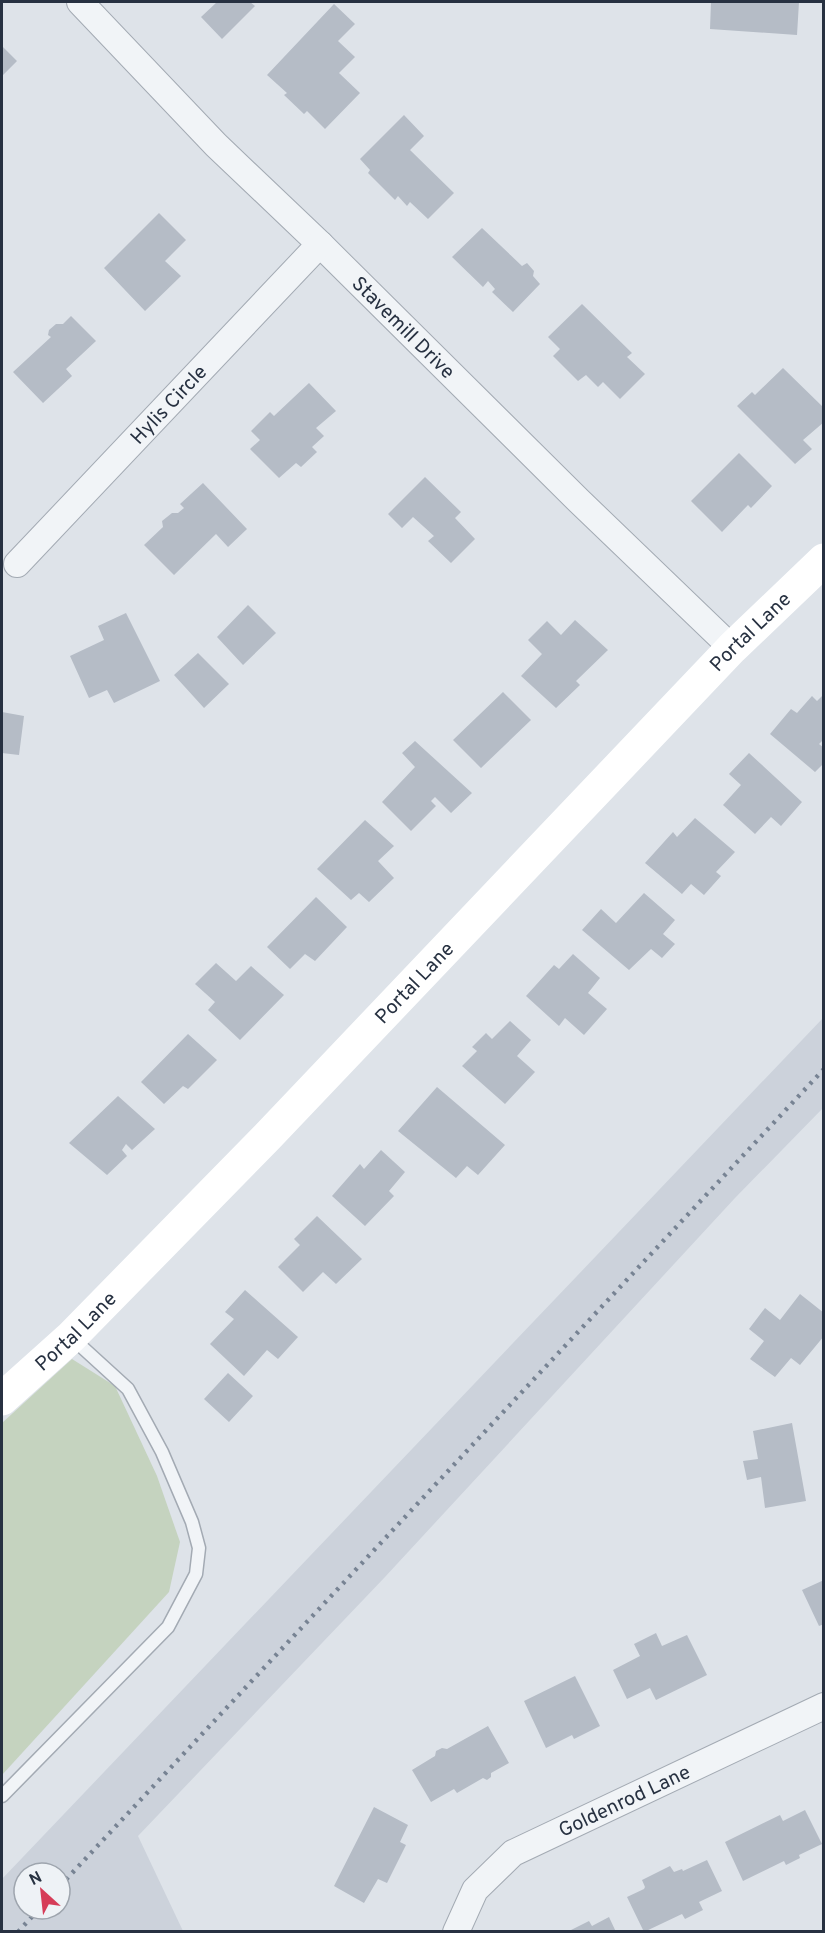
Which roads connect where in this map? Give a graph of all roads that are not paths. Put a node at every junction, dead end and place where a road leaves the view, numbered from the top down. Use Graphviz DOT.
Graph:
graph roads {
  1 [pos="80,2"];
  2 [pos="320,244"];
  3 [pos="824,560"];
  4 [pos="18,564"];
  5 [pos="732,648"];
  6 [pos="70,1337"];
  7 [pos="2,1399"];
  8 [pos="824,1706"];
  9 [pos="2,1796"];
  10 [pos="456,1932"];
  1 -- 2 [label="street, Stavemill Drive"];
  2 -- 4 [label="street, Hylis Circle"];
  2 -- 5 [label="street, Stavemill Drive"];
  3 -- 5 [label="street, Portal Lane"];
  5 -- 6 [label="street, Portal Lane"];
  6 -- 7 [label="street, Portal Lane"];
  6 -- 9 [label="lane"];
  8 -- 10 [label="street, Goldenrod Lane"];
}
